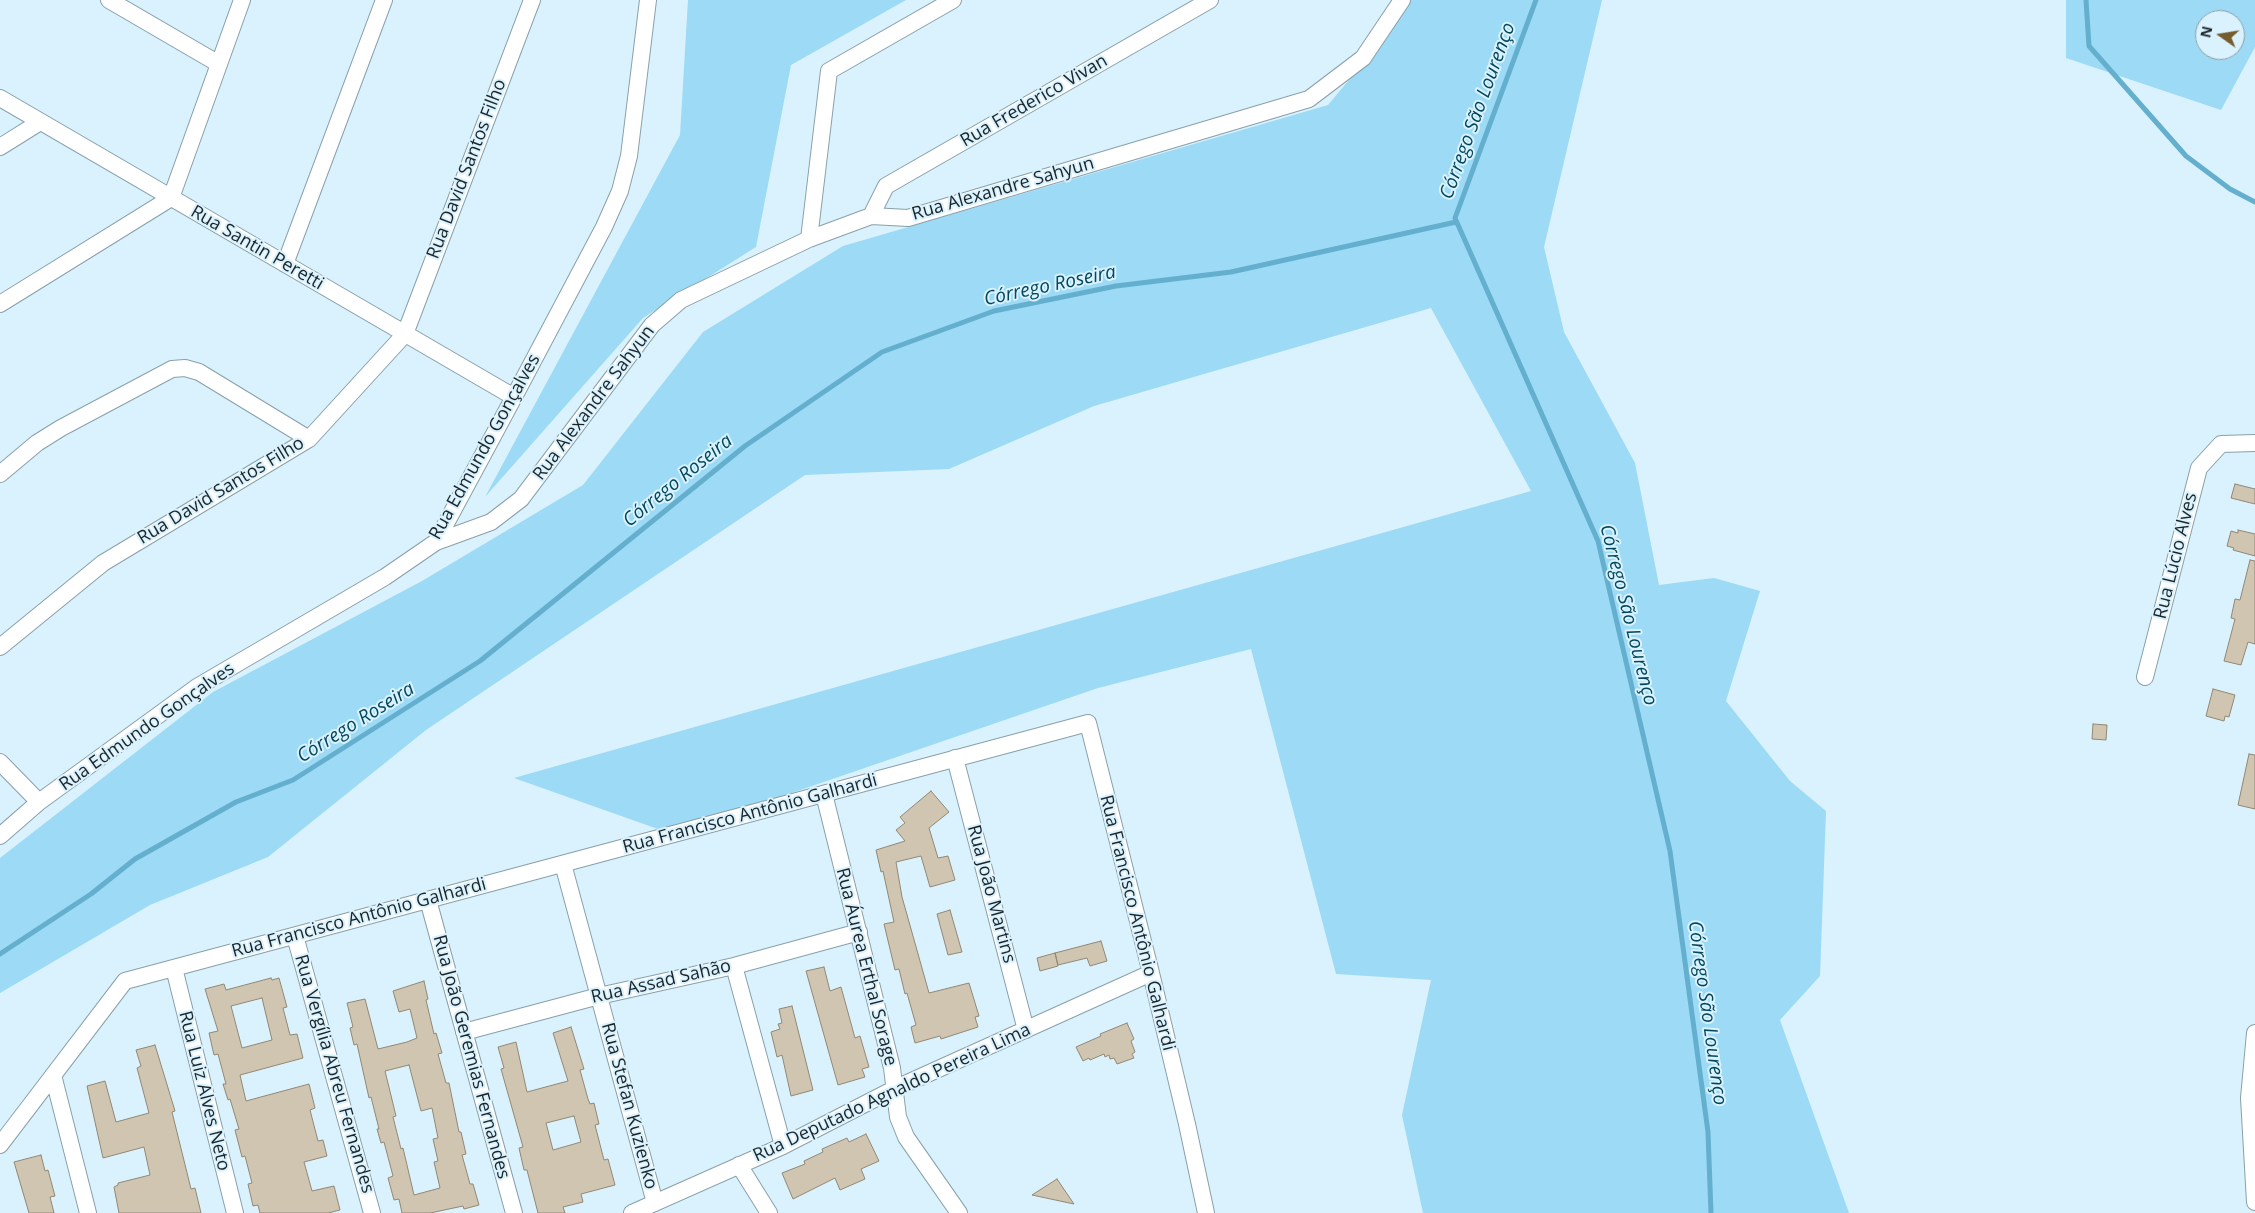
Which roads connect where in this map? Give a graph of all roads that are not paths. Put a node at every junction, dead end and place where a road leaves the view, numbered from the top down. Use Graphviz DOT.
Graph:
graph roads {
  1 [pos="109,0"];
  2 [pos="242,0"];
  3 [pos="384,0"];
  4 [pos="532,0"];
  5 [pos="648,0"];
  6 [pos="953,0"];
  7 [pos="1210,0"];
  8 [pos="1402,0"];
  9 [pos="219,64"];
  10 [pos="0,98"];
  11 [pos="40,122"];
  12 [pos="0,147"];
  13 [pos="171,198"];
  14 [pos="871,216"];
  15 [pos="809,239"];
  16 [pos="285,264"];
  17 [pos="0,304"];
  18 [pos="405,334"];
  19 [pos="514,397"];
  20 [pos="309,439"];
  21 [pos="2255,443"];
  22 [pos="0,474"];
  23 [pos="436,542"];
  24 [pos="0,647"];
  25 [pos="2145,677"];
  26 [pos="955,758"];
  27 [pos="0,762"];
  28 [pos="824,794"];
  29 [pos="39,802"];
  30 [pos="0,836"];
  31 [pos="563,864"];
  32 [pos="428,900"];
  33 [pos="859,932"];
  34 [pos="295,936"];
  35 [pos="734,966"];
  36 [pos="174,968"];
  37 [pos="1151,973"];
  38 [pos="599,996"];
  39 [pos="1026,1030"];
  40 [pos="464,1032"];
  41 [pos="2255,1033"];
  42 [pos="53,1075"];
  43 [pos="894,1089"];
  44 [pos="0,1145"];
  45 [pos="783,1146"];
  46 [pos="738,1166"];
  47 [pos="656,1202"];
  48 [pos="2255,1202"];
  49 [pos="88,1213"];
  50 [pos="235,1213"];
  51 [pos="372,1213"];
  52 [pos="514,1213"];
  53 [pos="632,1213"];
  54 [pos="769,1213"];
  55 [pos="959,1213"];
  56 [pos="1206,1213"];
  1 -- 9 [label="street"];
  2 -- 9 [label="street"];
  3 -- 16 [label="street"];
  4 -- 18 [label="street, Rua David Santos Filho"];
  5 -- 19 [label="street, Rua Edmundo Gonçalves"];
  6 -- 15 [label="street"];
  7 -- 14 [label="street, Rua Frederico Vivan"];
  8 -- 14 [label="street, Rua Alexandre Sahyun"];
  9 -- 13 [label="street"];
  10 -- 11 [label="street, Rua Santin Peretti"];
  11 -- 12 [label="street"];
  11 -- 13 [label="street, Rua Santin Peretti"];
  13 -- 16 [label="street, Rua Santin Peretti"];
  13 -- 17 [label="street"];
  14 -- 15 [label="street, Rua Alexandre Sahyun"];
  15 -- 23 [label="street, Rua Alexandre Sahyun"];
  16 -- 18 [label="street, Rua Santin Peretti"];
  18 -- 19 [label="street, Rua Santin Peretti"];
  18 -- 20 [label="street, Rua David Santos Filho"];
  19 -- 23 [label="street, Rua Edmundo Gonçalves"];
  20 -- 22 [label="street"];
  20 -- 24 [label="street, Rua David Santos Filho"];
  21 -- 25 [label="street, Rua Lúcio Alves"];
  23 -- 29 [label="street, Rua Edmundo Gonçalves"];
  26 -- 28 [label="street, Rua Francisco Antônio Galhardi"];
  26 -- 37 [label="street, Rua Francisco Antônio Galhardi"];
  26 -- 39 [label="street, Rua João Martins"];
  27 -- 29 [label="street"];
  28 -- 31 [label="street, Rua Francisco Antônio Galhardi"];
  28 -- 33 [label="street, Rua Áurea Erthal Sorage"];
  29 -- 30 [label="street, Rua Edmundo Gonçalves"];
  31 -- 32 [label="street, Rua Francisco Antônio Galhardi"];
  31 -- 38 [label="street, Rua Stefan Kuzienko"];
  32 -- 34 [label="street, Rua Francisco Antônio Galhardi"];
  32 -- 40 [label="street, Rua João Geremias Fernandes"];
  33 -- 35 [label="street, Rua Assad Sahão"];
  33 -- 43 [label="street, Rua Áurea Erthal Sorage"];
  34 -- 36 [label="street, Rua Francisco Antônio Galhardi"];
  34 -- 51 [label="street, Rua Vergília Abreu Fernandes"];
  35 -- 38 [label="street, Rua Assad Sahão"];
  35 -- 45 [label="street"];
  36 -- 42 [label="street, Rua Francisco Antônio Galhardi"];
  36 -- 50 [label="street, Rua Luiz Alves Neto"];
  37 -- 39 [label="street, Rua Deputado Agnaldo Pereira Lima"];
  37 -- 56 [label="street, Rua Francisco Antônio Galhardi"];
  38 -- 40 [label="street, Rua Assad Sahão"];
  38 -- 47 [label="street, Rua Stefan Kuzienko"];
  39 -- 43 [label="street, Rua Deputado Agnaldo Pereira Lima"];
  40 -- 52 [label="street, Rua João Geremias Fernandes"];
  41 -- 48 [label="street"];
  42 -- 44 [label="street, Rua Francisco Antônio Galhardi"];
  42 -- 49 [label="street"];
  43 -- 45 [label="street, Rua Deputado Agnaldo Pereira Lima"];
  43 -- 55 [label="street, Rua Áurea Erthal Sorage"];
  45 -- 46 [label="street, Rua Deputado Agnaldo Pereira Lima"];
  46 -- 47 [label="street, Rua Deputado Agnaldo Pereira Lima"];
  46 -- 54 [label="street"];
  47 -- 53 [label="street, Rua Deputado Agnaldo Pereira Lima"];
}
